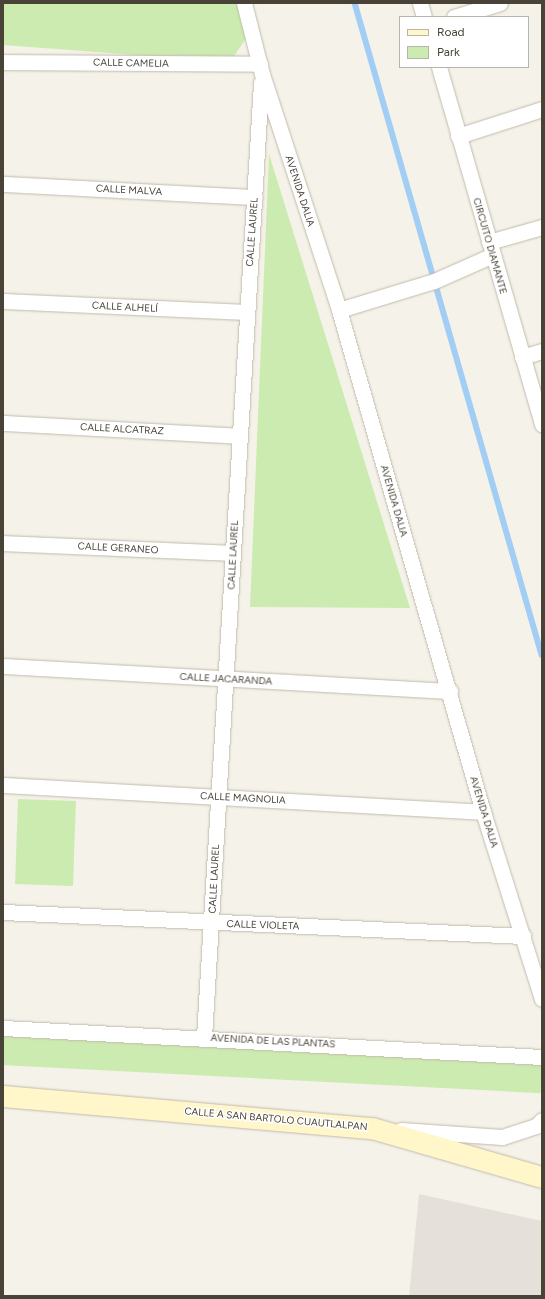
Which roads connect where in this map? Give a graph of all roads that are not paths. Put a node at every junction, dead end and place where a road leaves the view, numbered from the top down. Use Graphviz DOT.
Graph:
graph roads {
  1 [pos="244,3"];
  2 [pos="420,3"];
  3 [pos="500,3"];
  4 [pos="424,16"];
  5 [pos="457,16"];
  6 [pos="3,62"];
  7 [pos="439,68"];
  8 [pos="261,69"];
  9 [pos="542,109"];
  10 [pos="458,136"];
  11 [pos="3,184"];
  12 [pos="255,196"];
  13 [pos="542,227"];
  14 [pos="491,248"];
  15 [pos="3,301"];
  16 [pos="339,310"];
  17 [pos="248,312"];
  18 [pos="542,351"];
  19 [pos="522,357"];
  20 [pos="3,423"];
  21 [pos="542,424"];
  22 [pos="240,436"];
  23 [pos="3,543"];
  24 [pos="233,553"];
  25 [pos="3,666"];
  26 [pos="226,678"];
  27 [pos="450,691"];
  28 [pos="3,785"];
  29 [pos="219,797"];
  30 [pos="483,812"];
  31 [pos="3,912"];
  32 [pos="211,923"];
  33 [pos="523,936"];
  34 [pos="542,999"];
  35 [pos="3,1028"];
  36 [pos="204,1037"];
  37 [pos="542,1057"];
  38 [pos="3,1096"];
  39 [pos="542,1120"];
  40 [pos="372,1128"];
  41 [pos="542,1177"];
  1 -- 8 [label="street, AVENIDA DALIA"];
  2 -- 4 [label="street"];
  3 -- 5 [label="street"];
  6 -- 8 [label="street, CALLE CAMELIA"];
  7 -- 10 [label="street, CIRCUITO DIAMANTE"];
  8 -- 12 [label="street, CALLE LAUREL"];
  8 -- 16 [label="street, AVENIDA DALIA"];
  9 -- 10 [label="street"];
  10 -- 14 [label="street, CIRCUITO DIAMANTE"];
  11 -- 12 [label="street, CALLE MALVA"];
  12 -- 17 [label="street, CALLE LAUREL"];
  13 -- 14 [label="street"];
  14 -- 16 [label="street"];
  14 -- 19 [label="street, CIRCUITO DIAMANTE"];
  15 -- 17 [label="street, CALLE ALHELÍ"];
  16 -- 27 [label="street, AVENIDA DALIA"];
  17 -- 22 [label="street, CALLE LAUREL"];
  18 -- 19 [label="street"];
  19 -- 21 [label="street, CIRCUITO DIAMANTE"];
  20 -- 22 [label="street, CALLE ALCATRAZ"];
  22 -- 24 [label="street, CALLE LAUREL"];
  23 -- 24 [label="street, CALLE GERANEO"];
  24 -- 26 [label="street, CALLE LAUREL"];
  25 -- 26 [label="street, CALLE JACARANDA"];
  26 -- 27 [label="street, CALLE JACARANDA"];
  26 -- 29 [label="street, CALLE LAUREL"];
  27 -- 30 [label="street, AVENIDA DALIA"];
  28 -- 29 [label="street, CALLE MAGNOLIA"];
  29 -- 30 [label="street, CALLE MAGNOLIA"];
  29 -- 32 [label="street, CALLE LAUREL"];
  30 -- 33 [label="street, AVENIDA DALIA"];
  31 -- 32 [label="street, CALLE VIOLETA"];
  32 -- 33 [label="street, CALLE VIOLETA"];
  32 -- 36 [label="street, CALLE LAUREL"];
  33 -- 34 [label="street, AVENIDA DALIA"];
  35 -- 36 [label="street, AVENIDA DE LAS PLANTAS"];
  36 -- 37 [label="street, AVENIDA DE LAS PLANTAS"];
  38 -- 40 [label="main road, CALLE A SAN BARTOLO CUAUTLALPAN"];
  39 -- 40 [label="street"];
  40 -- 41 [label="main road, CALLE A SAN BARTOLO CUAUTLALPAN"];
}
